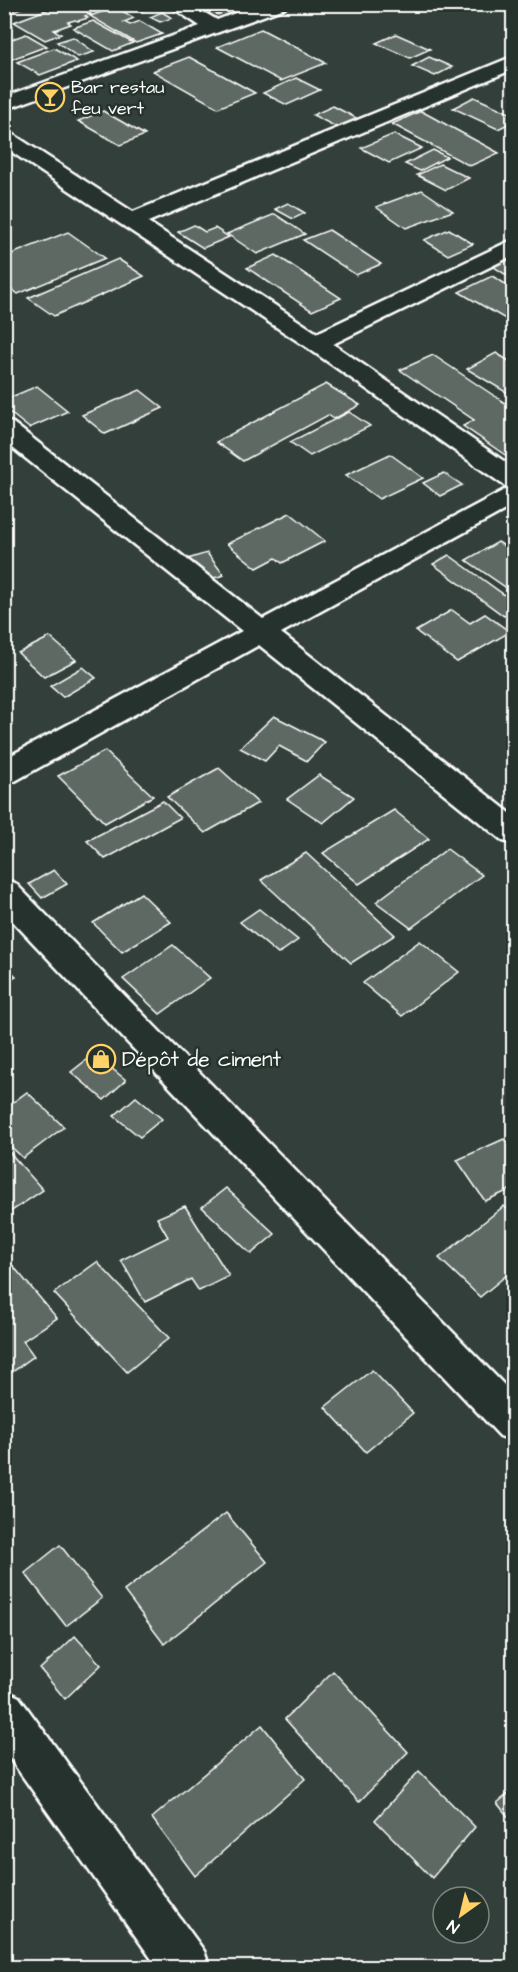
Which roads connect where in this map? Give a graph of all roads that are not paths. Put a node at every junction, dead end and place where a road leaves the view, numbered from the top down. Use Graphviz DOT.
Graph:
graph roads {
  1 [pos="176,4"];
  2 [pos="278,4"];
  3 [pos="216,27"];
  4 [pos="513,62"];
  5 [pos="4,104"];
  6 [pos="4,137"];
  7 [pos="131,221"];
  8 [pos="513,246"];
  9 [pos="316,343"];
  10 [pos="4,428"];
  11 [pos="513,480"];
  12 [pos="513,494"];
  13 [pos="261,632"];
  14 [pos="4,773"];
  15 [pos="513,833"];
  16 [pos="4,891"];
  17 [pos="513,1423"];
  18 [pos="4,1712"];
  19 [pos="187,1968"];
  1 -- 3 [label="street"];
  2 -- 3 [label="street"];
  3 -- 5 [label="street"];
  4 -- 7 [label="street"];
  6 -- 7 [label="street"];
  7 -- 9 [label="street"];
  8 -- 9 [label="street"];
  9 -- 11 [label="street"];
  10 -- 13 [label="street"];
  12 -- 13 [label="street"];
  13 -- 14 [label="street"];
  13 -- 15 [label="street"];
  16 -- 17 [label="street"];
  18 -- 19 [label="street"];
}
